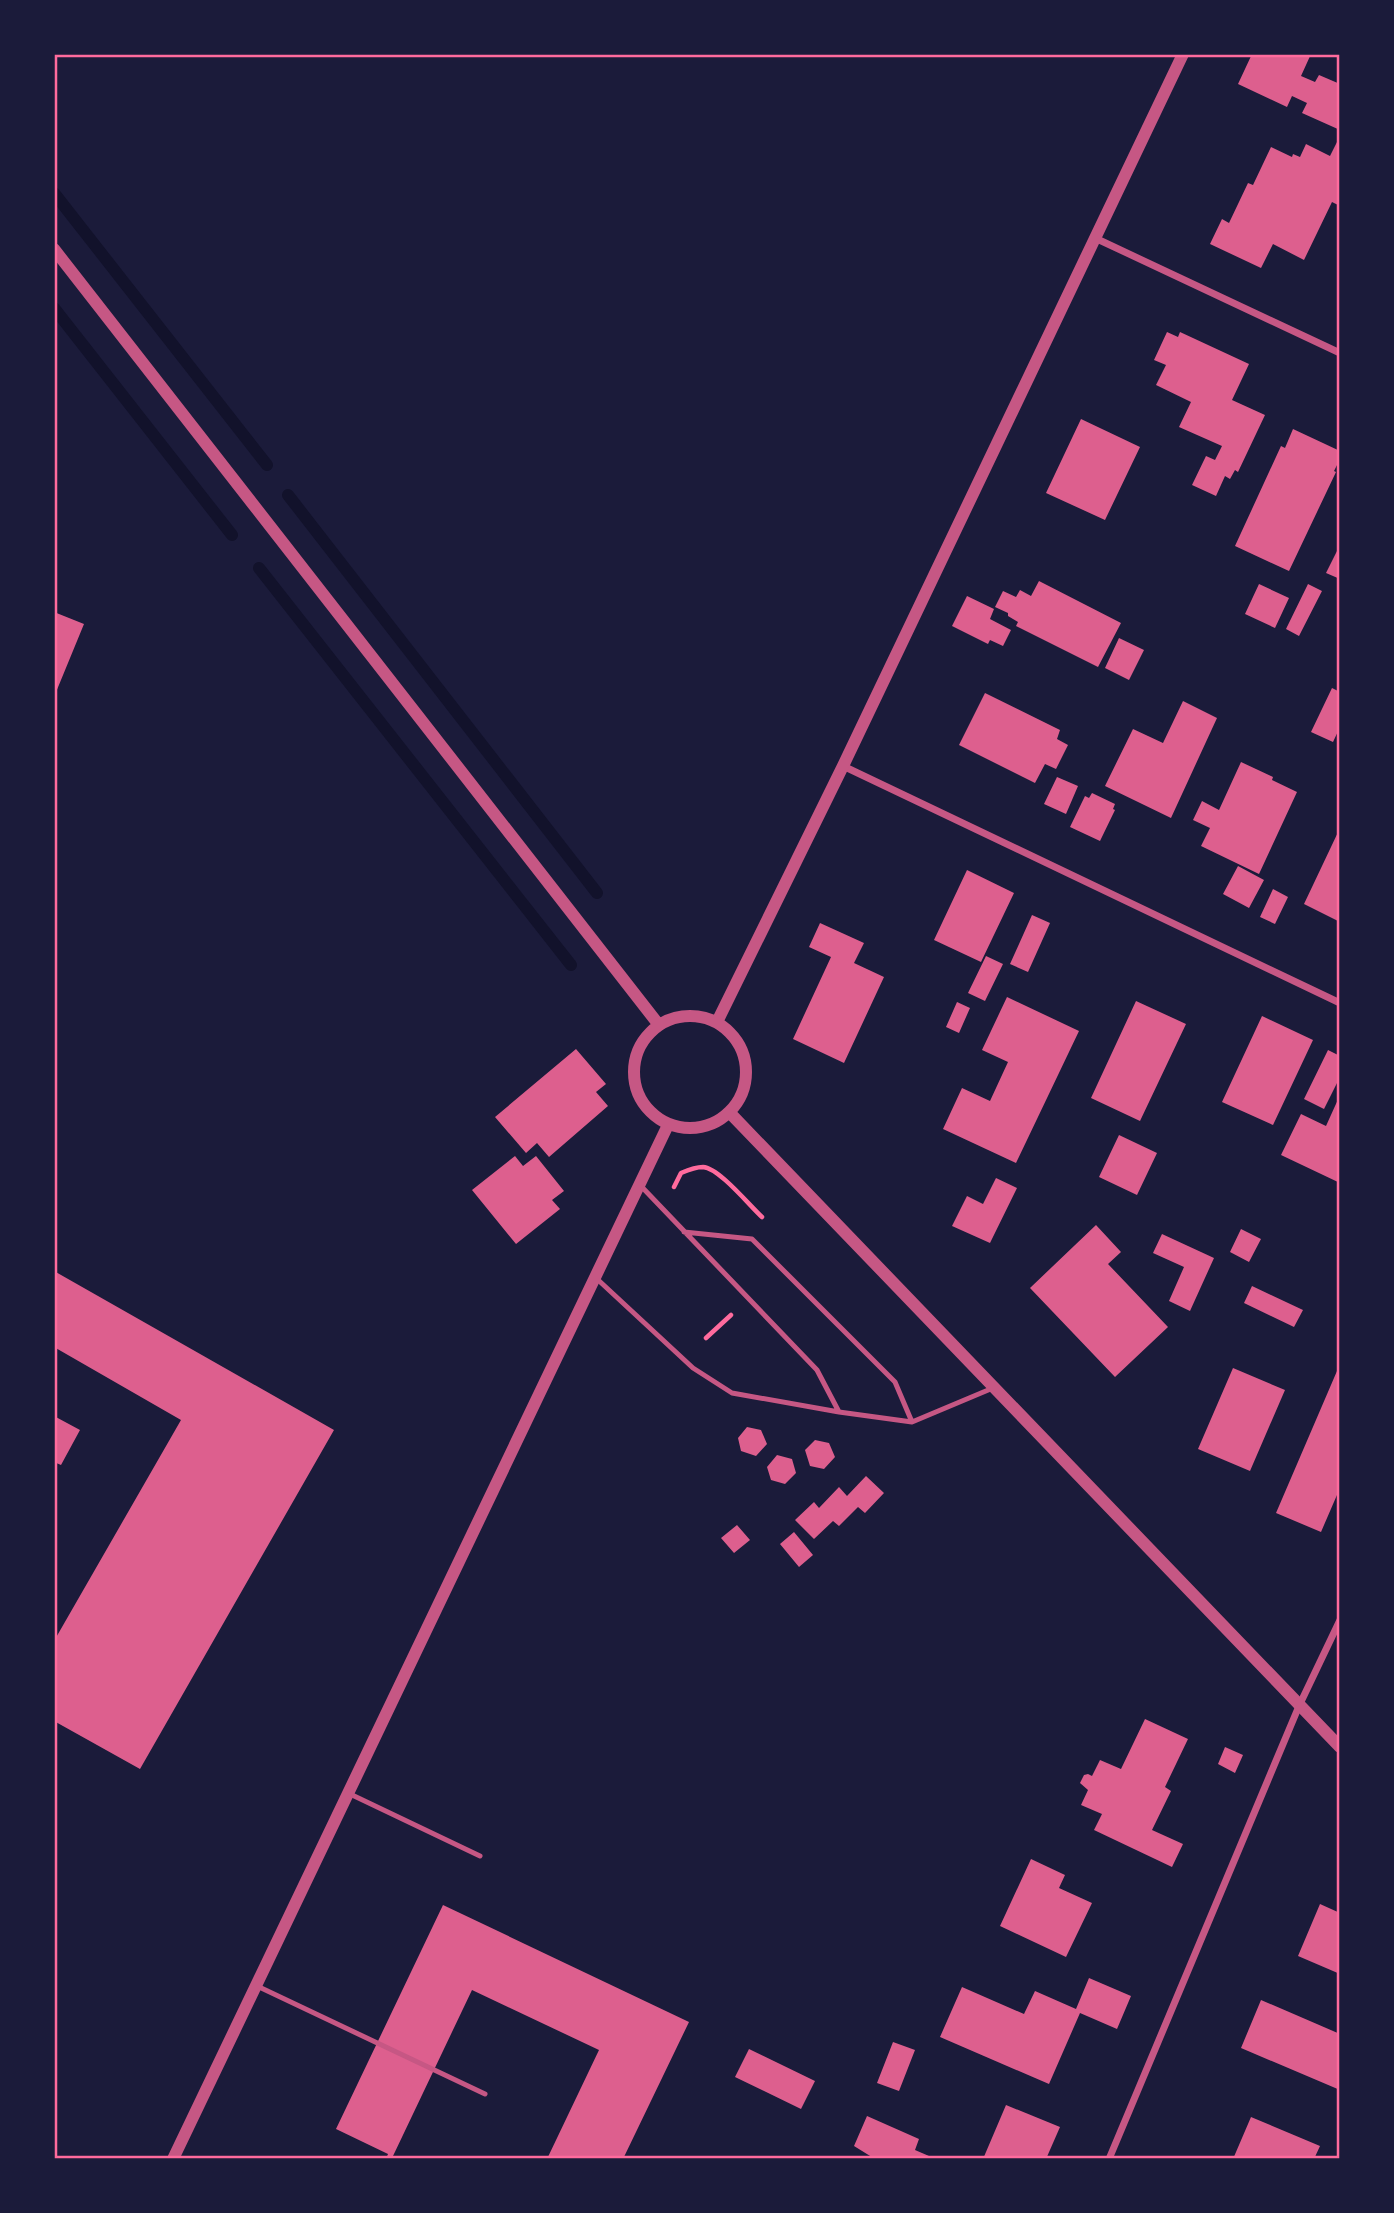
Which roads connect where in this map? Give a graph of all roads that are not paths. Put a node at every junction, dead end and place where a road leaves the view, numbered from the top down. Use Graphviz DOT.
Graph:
graph roads {
  1 [pos="1183,54"];
  2 [pos="1094,238"];
  3 [pos="54,249"];
  4 [pos="1340,353"];
  5 [pos="842,766"];
  6 [pos="1340,1003"];
  7 [pos="717,1022"];
  8 [pos="659,1025"];
  9 [pos="730,1113"];
  10 [pos="668,1125"];
  11 [pos="639,1184"];
  12 [pos="684,1231"];
  13 [pos="594,1277"];
  14 [pos="995,1387"];
  15 [pos="839,1412"];
  16 [pos="912,1422"];
  17 [pos="1340,1620"];
  18 [pos="1299,1706"];
  19 [pos="1340,1747"];
  20 [pos="348,1793"];
  21 [pos="480,1856"];
  22 [pos="256,1986"];
  23 [pos="485,2094"];
  24 [pos="173,2159"];
  25 [pos="1109,2159"];
  1 -- 2 [label="street"];
  2 -- 4 [label="street"];
  2 -- 5 [label="street"];
  3 -- 8 [label="street"];
  5 -- 6 [label="street"];
  5 -- 7 [label="street"];
  7 -- 8 [label="street"];
  7 -- 9 [label="street"];
  8 -- 10 [label="street"];
  9 -- 10 [label="street"];
  9 -- 14 [label="street"];
  10 -- 11 [label="street"];
  11 -- 12 [label="lane"];
  11 -- 13 [label="street"];
  12 -- 15 [label="lane"];
  12 -- 16 [label="lane"];
  13 -- 15 [label="lane"];
  13 -- 20 [label="street"];
  14 -- 16 [label="lane"];
  14 -- 18 [label="street"];
  15 -- 16 [label="lane"];
  17 -- 18 [label="street"];
  18 -- 19 [label="street"];
  18 -- 25 [label="street"];
  20 -- 21 [label="lane"];
  20 -- 22 [label="street"];
  22 -- 23 [label="lane"];
  22 -- 24 [label="street"];
}
